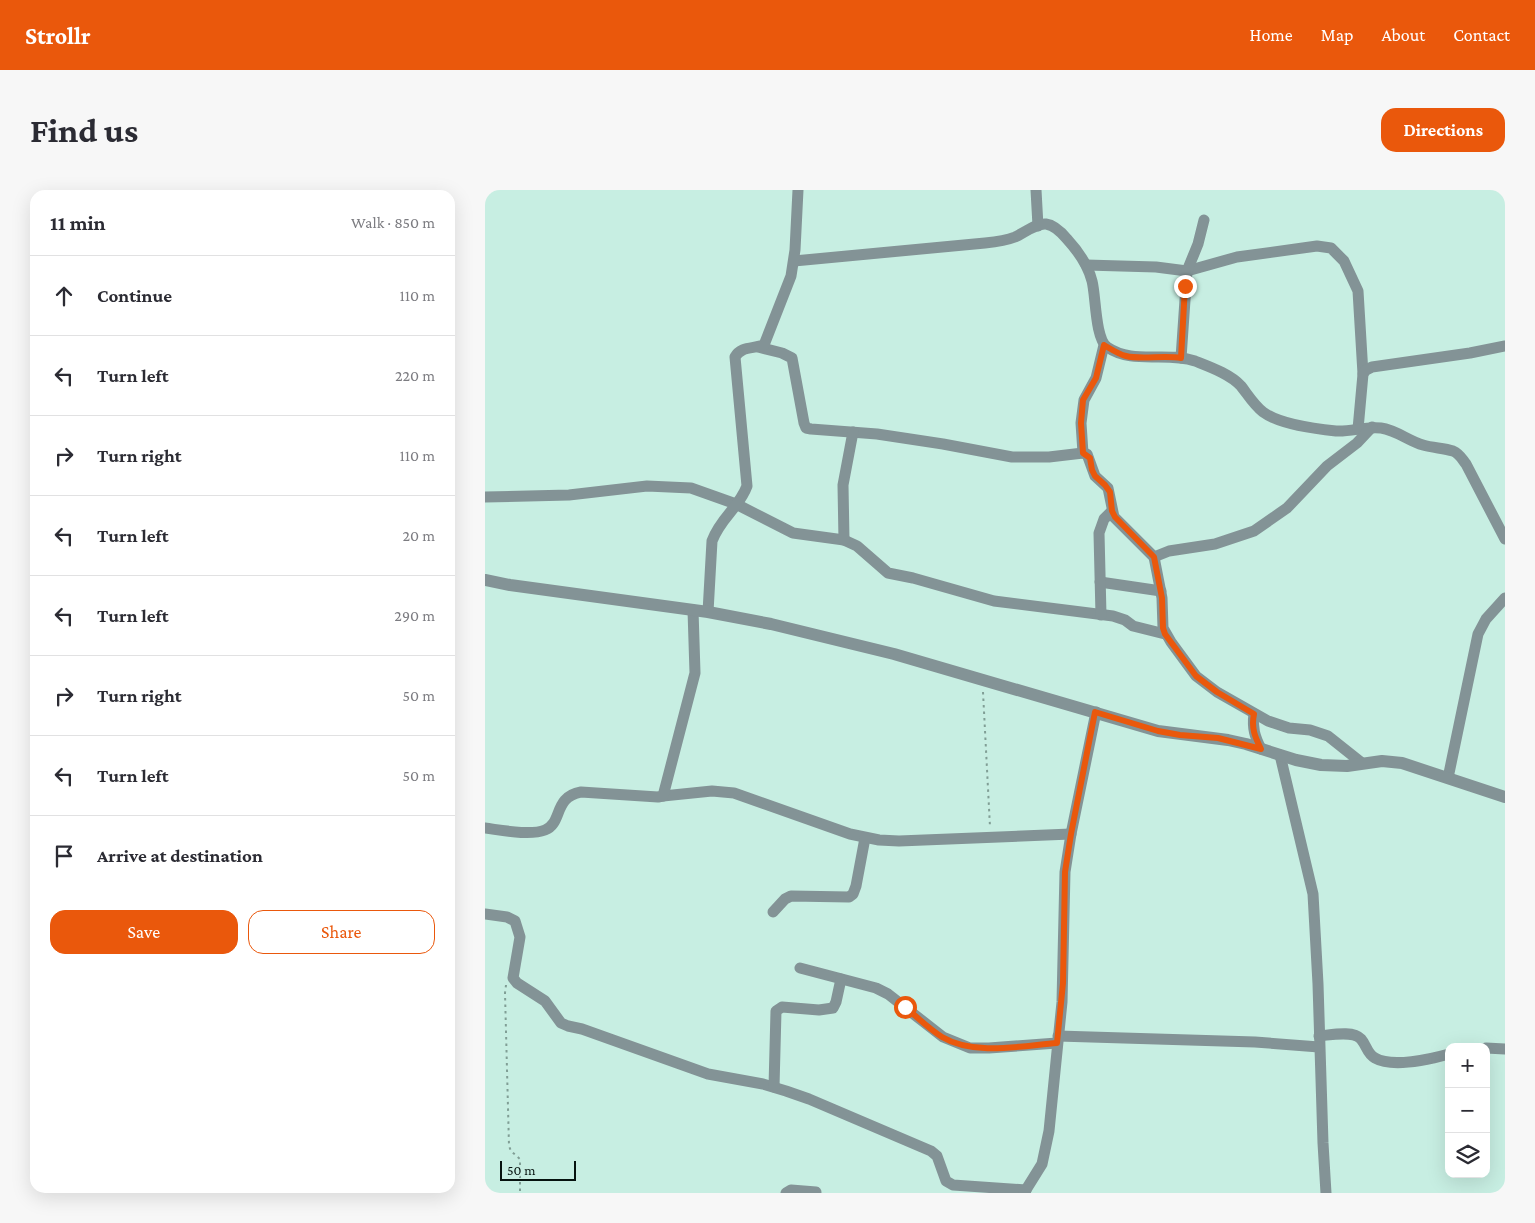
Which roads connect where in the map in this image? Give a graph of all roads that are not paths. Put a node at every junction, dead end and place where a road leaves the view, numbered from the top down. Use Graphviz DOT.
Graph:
graph roads {
  1 [pos="798,190"];
  2 [pos="1037,190"];
  3 [pos="1204,220"];
  4 [pos="1037,226"];
  5 [pos="794,261"];
  6 [pos="1085,265"];
  7 [pos="1187,271"];
  8 [pos="1104,345"];
  9 [pos="1505,346"];
  10 [pos="758,347"];
  11 [pos="1181,358"];
  12 [pos="1363,374"];
  13 [pos="1372,427"];
  14 [pos="1358,429"];
  15 [pos="853,432"];
  16 [pos="1083,453"];
  17 [pos="485,497"];
  18 [pos="736,504"];
  19 [pos="1112,511"];
  20 [pos="1505,539"];
  21 [pos="844,540"];
  22 [pos="1154,557"];
  23 [pos="485,580"];
  24 [pos="1100,582"];
  25 [pos="1161,591"];
  26 [pos="1505,598"];
  27 [pos="693,610"];
  28 [pos="708,612"];
  29 [pos="1101,615"];
  30 [pos="1165,634"];
  31 [pos="1095,712"];
  32 [pos="1254,714"];
  33 [pos="1261,749"];
  34 [pos="1280,755"];
  35 [pos="1362,764"];
  36 [pos="1448,778"];
  37 [pos="663,796"];
  38 [pos="1505,797"];
  39 [pos="485,828"];
  40 [pos="1071,834"];
  41 [pos="865,838"];
  42 [pos="773,912"];
  43 [pos="485,914"];
  44 [pos="800,968"];
  45 [pos="841,979"];
  46 [pos="1058,1040"];
  47 [pos="1319,1041"];
  48 [pos="1490,1048"];
  49 [pos="1505,1049"];
  50 [pos="1445,1055"];
  51 [pos="773,1087"];
  52 [pos="1025,1191"];
  53 [pos="816,1192"];
  54 [pos="786,1193"];
  55 [pos="1326,1193"];
  1 -- 5 [label="street"];
  2 -- 4 [label="street"];
  3 -- 7 [label="street"];
  4 -- 5 [label="street"];
  4 -- 6 [label="street"];
  5 -- 10 [label="street"];
  6 -- 7 [label="street"];
  6 -- 8 [label="street"];
  7 -- 11 [label="street"];
  7 -- 12 [label="street"];
  8 -- 11 [label="street"];
  8 -- 16 [label="street"];
  9 -- 12 [label="street"];
  10 -- 15 [label="street"];
  10 -- 18 [label="street"];
  11 -- 14 [label="street"];
  12 -- 14 [label="street"];
  13 -- 14 [label="street"];
  13 -- 20 [label="street"];
  13 -- 22 [label="street"];
  15 -- 16 [label="street"];
  15 -- 21 [label="street"];
  16 -- 19 [label="street"];
  17 -- 18 [label="street"];
  18 -- 21 [label="street"];
  18 -- 28 [label="street"];
  19 -- 22 [label="street"];
  19 -- 24 [label="street"];
  21 -- 29 [label="street"];
  22 -- 25 [label="street"];
  23 -- 27 [label="street"];
  24 -- 25 [label="street"];
  24 -- 29 [label="street"];
  25 -- 30 [label="street"];
  26 -- 36 [label="street"];
  27 -- 28 [label="street"];
  27 -- 37 [label="street"];
  28 -- 31 [label="street"];
  29 -- 30 [label="street"];
  30 -- 32 [label="street"];
  31 -- 33 [label="street"];
  31 -- 40 [label="street"];
  32 -- 33 [label="street"];
  32 -- 35 [label="street"];
  33 -- 34 [label="street"];
  34 -- 35 [label="street"];
  34 -- 47 [label="street"];
  35 -- 36 [label="street"];
  36 -- 38 [label="street"];
  37 -- 39 [label="street"];
  37 -- 41 [label="street"];
  40 -- 41 [label="street"];
  40 -- 46 [label="street"];
  41 -- 42 [label="street"];
  43 -- 51 [label="street"];
  44 -- 45 [label="street"];
  45 -- 46 [label="street"];
  45 -- 51 [label="street"];
  46 -- 47 [label="street"];
  46 -- 52 [label="street"];
  47 -- 50 [label="street"];
  47 -- 55 [label="street"];
  48 -- 49 [label="street"];
  51 -- 52 [label="street"];
  53 -- 54 [label="street"];
}
